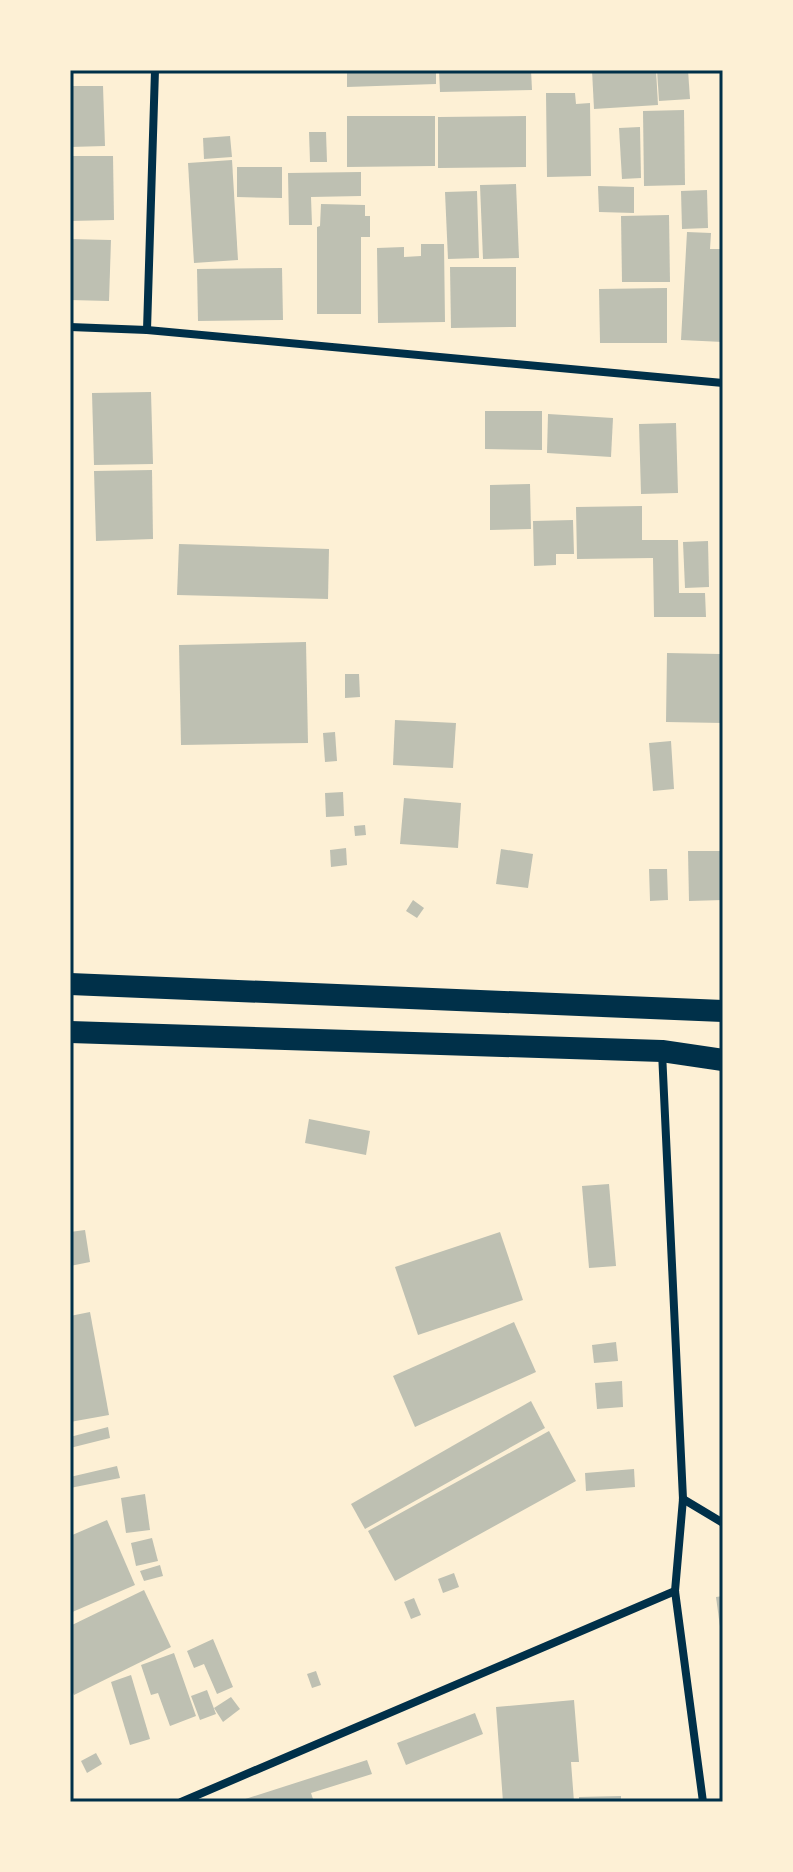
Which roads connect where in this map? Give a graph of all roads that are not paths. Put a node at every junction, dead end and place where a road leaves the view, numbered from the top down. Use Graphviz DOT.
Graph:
graph roads {
  1 [pos="155,70"];
  2 [pos="70,327"];
  3 [pos="147,330"];
  4 [pos="723,383"];
  5 [pos="70,984"];
  6 [pos="723,1011"];
  7 [pos="70,1032"];
  8 [pos="662,1051"];
  9 [pos="723,1060"];
  10 [pos="683,1499"];
  11 [pos="723,1523"];
  12 [pos="675,1591"];
  13 [pos="196,1799"];
  14 [pos="181,1802"];
  15 [pos="703,1802"];
  1 -- 3 [label="street"];
  2 -- 3 [label="street"];
  3 -- 4 [label="street"];
  5 -- 6 [label="highway"];
  7 -- 8 [label="highway"];
  8 -- 9 [label="highway"];
  8 -- 10 [label="street"];
  10 -- 11 [label="street"];
  10 -- 12 [label="street"];
  12 -- 13 [label="street"];
  12 -- 15 [label="street"];
  13 -- 14 [label="street"];
}
